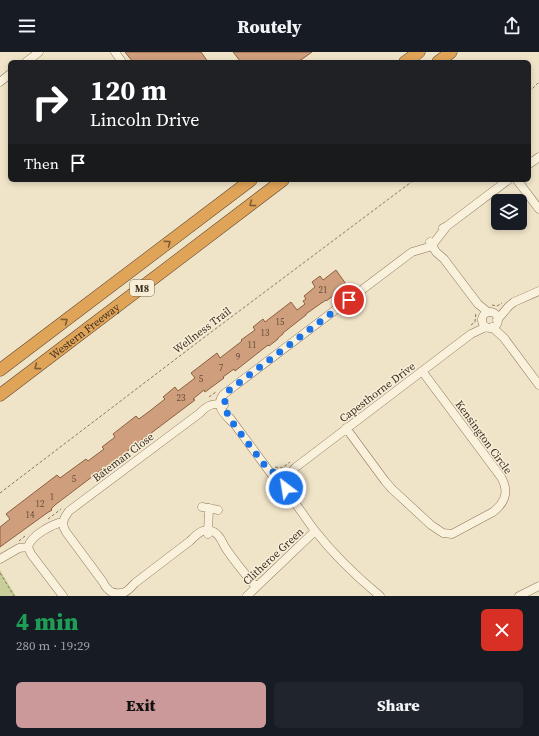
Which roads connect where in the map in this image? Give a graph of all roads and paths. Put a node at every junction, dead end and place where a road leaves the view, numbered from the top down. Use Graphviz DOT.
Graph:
graph roads {
  1 [pos="39,52"];
  2 [pos="418,52"];
  3 [pos="451,52"];
  4 [pos="29,60"];
  5 [pos="408,60"];
  6 [pos="441,60"];
  7 [pos="8,76"];
  8 [pos="0,82"];
  9 [pos="539,82"];
  10 [pos="531,90"];
  11 [pos="248,182"];
  12 [pos="280,182"];
  13 [pos="411,182"];
  14 [pos="505,182"];
  15 [pos="519,182"];
  16 [pos="539,209"];
  17 [pos="432,243"];
  18 [pos="539,291"];
  19 [pos="506,304"];
  20 [pos="487,317"];
  21 [pos="470,330"];
  22 [pos="0,370"];
  23 [pos="422,371"];
  24 [pos="539,385"];
  25 [pos="0,395"];
  26 [pos="221,405"];
  27 [pos="346,428"];
  28 [pos="294,464"];
  29 [pos="272,469"];
  30 [pos="284,479"];
  31 [pos="0,493"];
  32 [pos="209,508"];
  33 [pos="63,522"];
  34 [pos="315,531"];
  35 [pos="208,533"];
  36 [pos="28,547"];
  37 [pos="0,559"];
  38 [pos="0,573"];
  39 [pos="539,586"];
  40 [pos="256,587"];
  41 [pos="114,594"];
  42 [pos="376,595"];
  43 [pos="14,596"];
  44 [pos="63,596"];
  45 [pos="247,596"];
  46 [pos="519,596"];
  1 -- 4 [label="street"];
  2 -- 5 [label="highway"];
  3 -- 6 [label="highway"];
  7 -- 8 [label="street"];
  9 -- 10 [label="path"];
  22 -- 11 [label="highway, Western Freeway / M8, one-way"];
  12 -- 25 [label="highway, Western Freeway / M8, one-way"];
  13 -- 31 [label="path, Wellness Trail"];
  14 -- 17 [label="street"];
  15 -- 16 [label="street"];
  17 -- 20 [label="street"];
  17 -- 26 [label="street"];
  18 -- 19 [label="street, Capesthorne Drive"];
  19 -- 20 [label="street, Capesthorne Drive"];
  19 -- 20 [label="path"];
  20 -- 21 [label="street, Capesthorne Drive"];
  20 -- 21 [label="path"];
  20 -- 24 [label="street"];
  21 -- 23 [label="street, Capesthorne Drive"];
  23 -- 27 [label="street, Capesthorne Drive"];
  23 -- 27 [label="street, Kensington Circle"];
  26 -- 29 [label="street"];
  26 -- 33 [label="street, Bateman Close"];
  27 -- 28 [label="street, Capesthorne Drive"];
  28 -- 29 [label="path"];
  28 -- 30 [label="street, Capesthorne Drive"];
  29 -- 30 [label="street"];
  30 -- 34 [label="street"];
  32 -- 35 [label="street"];
  33 -- 36 [label="street"];
  33 -- 41 [label="street"];
  34 -- 40 [label="street, Clitheroe Green"];
  34 -- 42 [label="street"];
  35 -- 40 [label="street"];
  35 -- 41 [label="street"];
  36 -- 37 [label="street"];
  36 -- 44 [label="street"];
  38 -- 43 [label="path"];
  39 -- 46 [label="street"];
  40 -- 45 [label="street, Clitheroe Green"];
}
